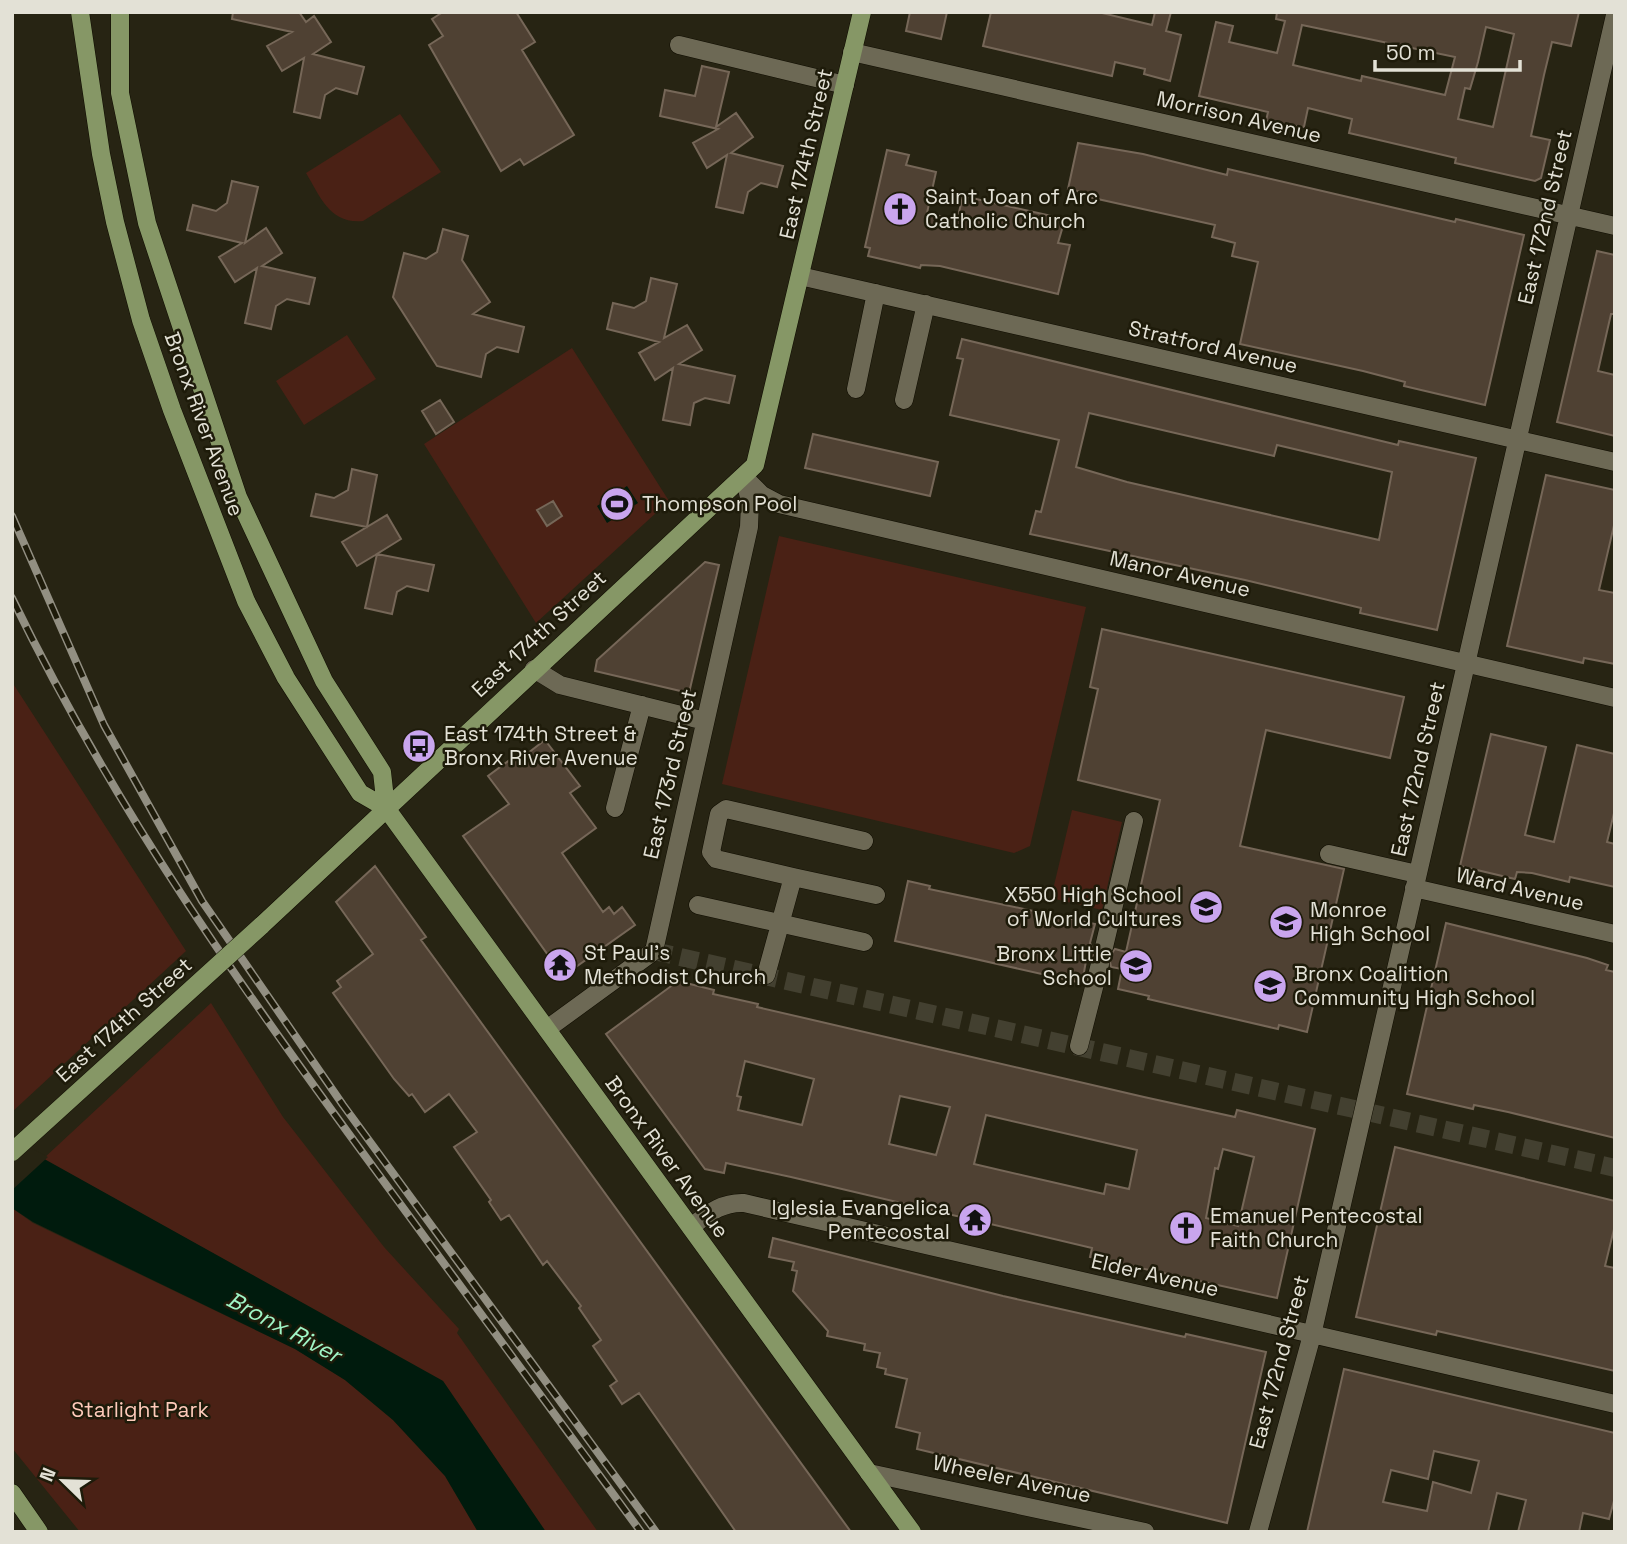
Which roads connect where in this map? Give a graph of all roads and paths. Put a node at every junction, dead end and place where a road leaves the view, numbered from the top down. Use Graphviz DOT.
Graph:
graph roads {
  1 [pos="80,12"];
  2 [pos="120,12"];
  3 [pos="862,12"];
  4 [pos="1615,15"];
  5 [pos="679,45"];
  6 [pos="852,52"];
  7 [pos="845,85"];
  8 [pos="1568,216"];
  9 [pos="1615,226"];
  10 [pos="800,276"];
  11 [pos="876,293"];
  12 [pos="926,304"];
  13 [pos="856,388"];
  14 [pos="904,400"];
  15 [pos="1517,440"];
  16 [pos="1615,462"];
  17 [pos="744,477"];
  18 [pos="1465,663"];
  19 [pos="534,669"];
  20 [pos="1615,698"];
  21 [pos="642,705"];
  22 [pos="705,721"];
  23 [pos="386,808"];
  24 [pos="615,808"];
  25 [pos="1134,821"];
  26 [pos="864,841"];
  27 [pos="1329,854"];
  28 [pos="793,877"];
  29 [pos="1416,881"];
  30 [pos="876,895"];
  31 [pos="698,905"];
  32 [pos="780,924"];
  33 [pos="1615,934"];
  34 [pos="864,942"];
  35 [pos="766,975"];
  36 [pos="547,1029"];
  37 [pos="1079,1046"];
  38 [pos="12,1152"];
  39 [pos="691,1227"];
  40 [pos="1312,1335"];
  41 [pos="1615,1404"];
  42 [pos="869,1473"];
  43 [pos="12,1493"];
  44 [pos="39,1532"];
  45 [pos="912,1532"];
  46 [pos="1145,1532"];
  47 [pos="1258,1532"];
  1 -- 23 [label="main road, Bronx River Avenue"];
  2 -- 23 [label="main road, Bronx River Avenue"];
  3 -- 6 [label="main road, East 174th Street"];
  4 -- 8 [label="street, East 172nd Street"];
  5 -- 7 [label="street"];
  6 -- 7 [label="main road, East 174th Street"];
  6 -- 8 [label="street, Morrison Avenue"];
  7 -- 10 [label="main road, East 174th Street"];
  8 -- 9 [label="street, Morrison Avenue"];
  8 -- 15 [label="street, East 172nd Street"];
  10 -- 11 [label="street, Stratford Avenue"];
  10 -- 17 [label="main road, East 174th Street"];
  11 -- 12 [label="street, Stratford Avenue"];
  11 -- 13 [label="street"];
  12 -- 14 [label="street"];
  12 -- 15 [label="street, Stratford Avenue"];
  15 -- 16 [label="street, Stratford Avenue"];
  15 -- 18 [label="street, East 172nd Street"];
  17 -- 18 [label="street, Manor Avenue"];
  17 -- 19 [label="main road, East 174th Street"];
  17 -- 22 [label="street, East 173rd Street"];
  18 -- 20 [label="street, Manor Avenue"];
  18 -- 29 [label="street, East 172nd Street"];
  19 -- 21 [label="street"];
  19 -- 23 [label="main road, East 174th Street"];
  21 -- 22 [label="street"];
  21 -- 24 [label="street"];
  22 -- 36 [label="street, East 173rd Street"];
  23 -- 36 [label="main road, Bronx River Avenue"];
  23 -- 38 [label="main road, East 174th Street, bridge"];
  25 -- 37 [label="street"];
  26 -- 28 [label="street"];
  27 -- 29 [label="street, Ward Avenue"];
  28 -- 30 [label="street"];
  28 -- 32 [label="street"];
  29 -- 33 [label="street, Ward Avenue"];
  29 -- 40 [label="street, East 172nd Street"];
  31 -- 32 [label="street"];
  32 -- 34 [label="street"];
  32 -- 35 [label="street"];
  36 -- 39 [label="main road, Bronx River Avenue"];
  39 -- 40 [label="street, Elder Avenue"];
  39 -- 42 [label="main road, Bronx River Avenue"];
  40 -- 41 [label="street, Elder Avenue"];
  40 -- 47 [label="street, East 172nd Street"];
  42 -- 45 [label="main road, Bronx River Avenue"];
  42 -- 46 [label="street, Wheeler Avenue"];
  43 -- 44 [label="main road"];
}
